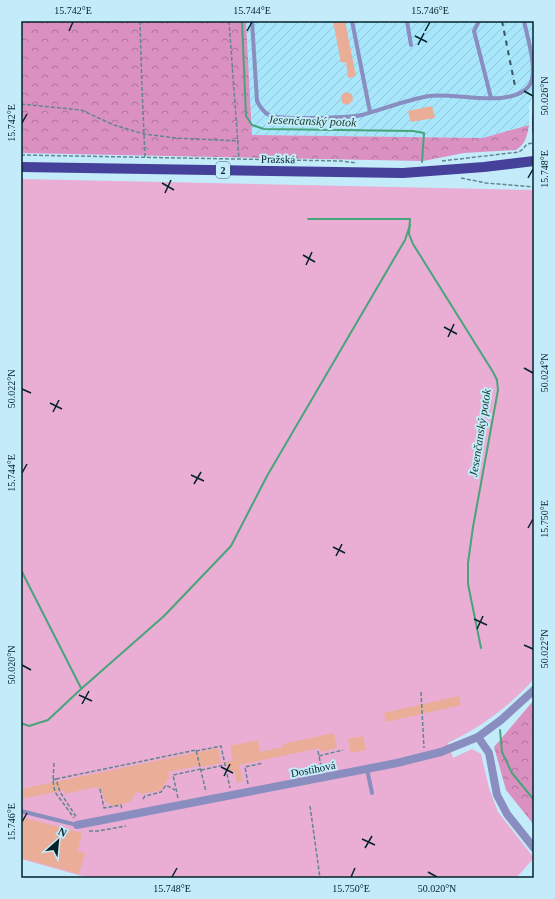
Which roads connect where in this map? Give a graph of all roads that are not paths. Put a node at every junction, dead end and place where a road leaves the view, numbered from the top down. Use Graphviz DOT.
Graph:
graph roads {
  1 [pos="252,21"];
  2 [pos="352,21"];
  3 [pos="407,21"];
  4 [pos="479,21"];
  5 [pos="524,21"];
  6 [pos="411,45"];
  7 [pos="491,98"];
  8 [pos="370,112"];
  9 [pos="534,115"];
  10 [pos="534,123"];
  11 [pos="534,131"];
  12 [pos="534,161"];
  13 [pos="21,167"];
  14 [pos="534,690"];
  15 [pos="478,737"];
  16 [pos="367,769"];
  17 [pos="372,793"];
  18 [pos="21,811"];
  19 [pos="80,823"];
  20 [pos="534,848"];
  1 -- 8 [label="lane"];
  2 -- 8 [label="lane"];
  3 -- 6 [label="lane"];
  4 -- 7 [label="lane"];
  5 -- 7 [label="lane"];
  7 -- 8 [label="lane"];
  9 -- 10 [label="lane"];
  10 -- 11 [label="lane"];
  12 -- 13 [label="main road, Pražská / 2"];
  14 -- 15 [label="street, Dostihová"];
  15 -- 16 [label="street, Dostihová"];
  15 -- 20 [label="street"];
  16 -- 17 [label="lane"];
  16 -- 19 [label="street, Dostihová"];
  18 -- 19 [label="lane"];
}
